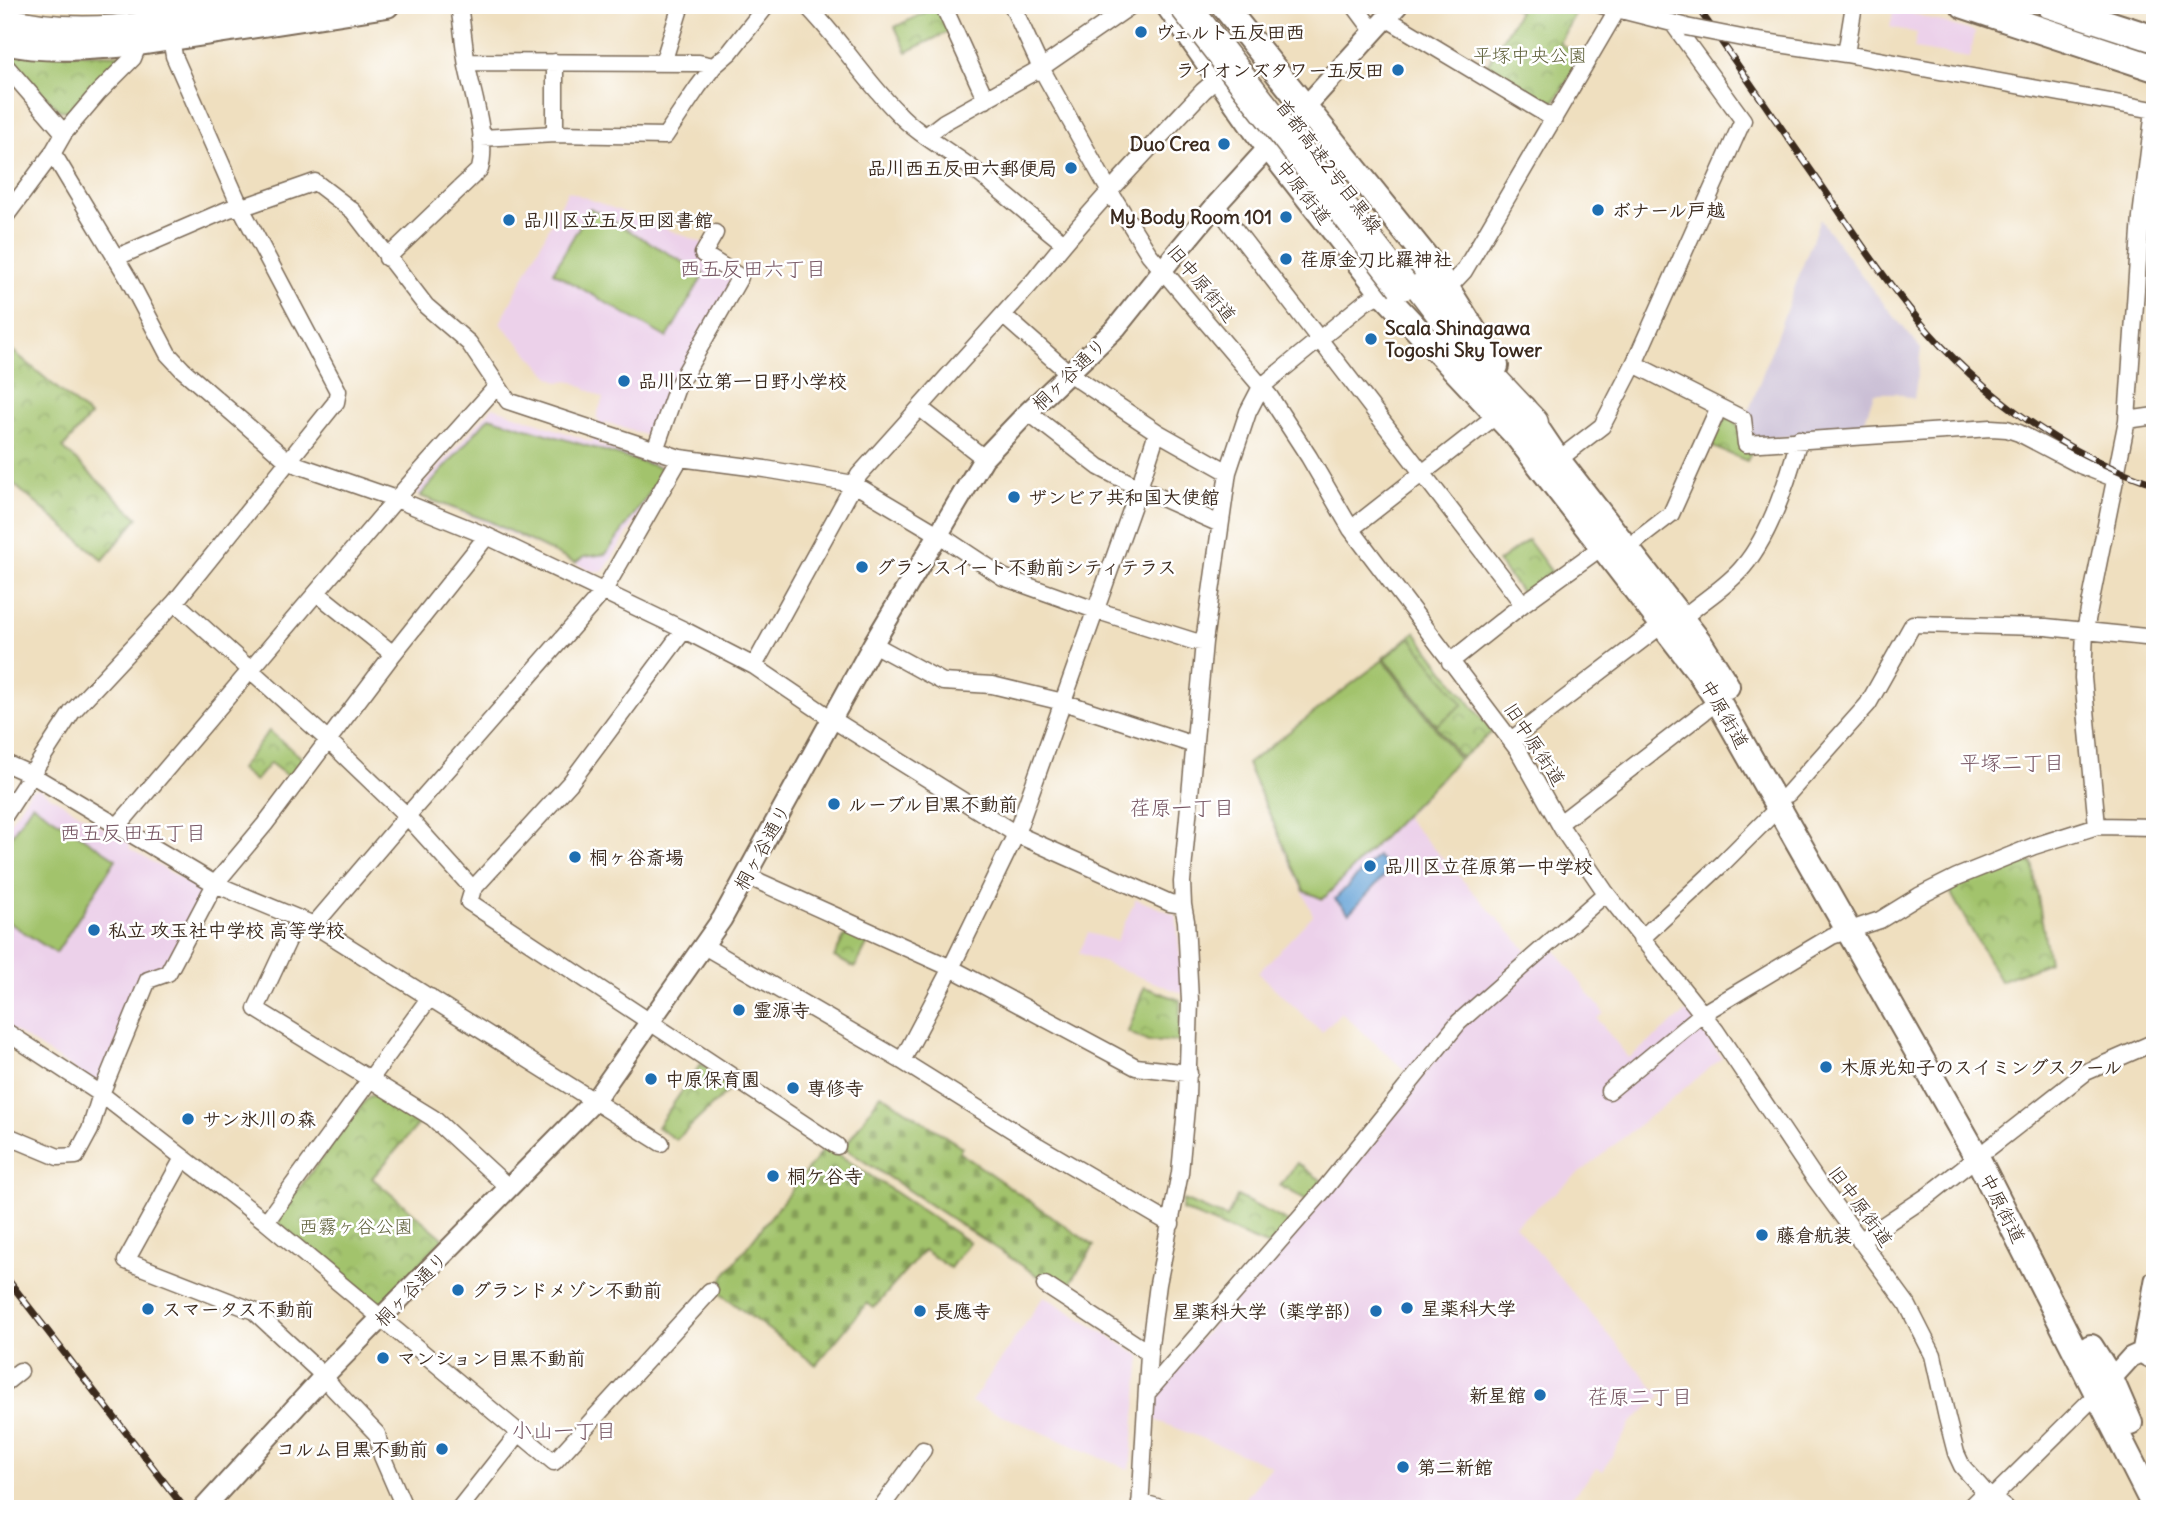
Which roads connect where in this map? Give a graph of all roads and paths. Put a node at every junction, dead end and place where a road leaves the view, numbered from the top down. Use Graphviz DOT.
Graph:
graph roads {
  1 [pos="25,5"];
  2 [pos="152,5"];
  3 [pos="276,5"];
  4 [pos="387,5"];
  5 [pos="459,5"];
  6 [pos="681,5"];
  7 [pos="767,5"];
  8 [pos="806,5"];
  9 [pos="943,5"];
  10 [pos="1012,5"];
  11 [pos="1132,5"];
  12 [pos="1168,5"];
  13 [pos="1185,5"];
  14 [pos="1205,5"];
  15 [pos="1223,5"];
  16 [pos="1354,5"];
  17 [pos="1601,5"];
  18 [pos="1854,5"];
  19 [pos="1964,5"];
  20 [pos="2050,5"];
  21 [pos="1618,10"];
  22 [pos="1386,19"];
  23 [pos="5,22"];
  24 [pos="1680,26"];
  25 [pos="171,38"];
  26 [pos="2155,39"];
  27 [pos="5,42"];
  28 [pos="139,43"];
  29 [pos="1846,54"];
  30 [pos="467,62"];
  31 [pos="555,62"];
  32 [pos="663,63"];
  33 [pos="5,65"];
  34 [pos="714,66"];
  35 [pos="1041,68"];
  36 [pos="2155,68"];
  37 [pos="1218,78"];
  38 [pos="986,100"];
  39 [pos="1306,107"];
  40 [pos="1554,119"];
  41 [pos="64,133"];
  42 [pos="555,134"];
  43 [pos="926,136"];
  44 [pos="481,138"];
  45 [pos="1269,147"];
  46 [pos="52,154"];
  47 [pos="1110,192"];
  48 [pos="1216,205"];
  49 [pos="240,206"];
  50 [pos="5,217"];
  51 [pos="715,233"];
  52 [pos="1064,243"];
  53 [pos="116,258"];
  54 [pos="387,258"];
  55 [pos="1164,270"];
  56 [pos="1399,284"];
  57 [pos="1448,288"];
  58 [pos="1003,315"];
  59 [pos="1321,339"];
  60 [pos="1634,364"];
  61 [pos="1070,374"];
  62 [pos="497,386"];
  63 [pos="1261,387"];
  64 [pos="1719,407"];
  65 [pos="920,408"];
  66 [pos="1028,412"];
  67 [pos="1498,414"];
  68 [pos="2155,415"];
  69 [pos="2127,420"];
  70 [pos="1532,423"];
  71 [pos="1157,432"];
  72 [pos="1800,439"];
  73 [pos="655,450"];
  74 [pos="680,458"];
  75 [pos="985,458"];
  76 [pos="1558,460"];
  77 [pos="289,462"];
  78 [pos="1228,472"];
  79 [pos="1424,474"];
  80 [pos="2116,479"];
  81 [pos="854,484"];
  82 [pos="1139,488"];
  83 [pos="396,499"];
  84 [pos="1220,523"];
  85 [pos="1351,529"];
  86 [pos="938,534"];
  87 [pos="487,536"];
  88 [pos="1615,547"];
  89 [pos="603,592"];
  90 [pos="317,593"];
  91 [pos="176,602"];
  92 [pos="1523,604"];
  93 [pos="1095,610"];
  94 [pos="1672,621"];
  95 [pos="684,630"];
  96 [pos="2085,630"];
  97 [pos="2155,638"];
  98 [pos="1204,642"];
  99 [pos="873,644"];
  100 [pos="393,654"];
  101 [pos="1450,662"];
  102 [pos="754,666"];
  103 [pos="251,671"];
  104 [pos="1718,701"];
  105 [pos="1063,702"];
  106 [pos="832,719"];
  107 [pos="328,740"];
  108 [pos="1511,740"];
  109 [pos="1194,746"];
  110 [pos="5,763"];
  111 [pos="32,775"];
  112 [pos="1783,801"];
  113 [pos="5,815"];
  114 [pos="407,816"];
  115 [pos="1560,823"];
  116 [pos="117,827"];
  117 [pos="2097,827"];
  118 [pos="2155,827"];
  119 [pos="1016,834"];
  120 [pos="747,876"];
  121 [pos="215,884"];
  122 [pos="473,889"];
  123 [pos="1606,894"];
  124 [pos="1183,905"];
  125 [pos="306,922"];
  126 [pos="1856,928"];
  127 [pos="1641,939"];
  128 [pos="704,946"];
  129 [pos="950,968"];
  130 [pos="430,997"];
  131 [pos="1702,1014"];
  132 [pos="650,1022"];
  133 [pos="5,1031"];
  134 [pos="2155,1042"];
  135 [pos="902,1060"];
  136 [pos="1189,1073"];
  137 [pos="369,1080"];
  138 [pos="1609,1091"];
  139 [pos="101,1094"];
  140 [pos="595,1100"];
  141 [pos="5,1137"];
  142 [pos="661,1143"];
  143 [pos="837,1146"];
  144 [pos="1983,1153"];
  145 [pos="183,1157"];
  146 [pos="509,1188"];
  147 [pos="266,1222"];
  148 [pos="1171,1224"];
  149 [pos="1860,1241"];
  150 [pos="2155,1280"];
  151 [pos="1045,1285"];
  152 [pos="710,1291"];
  153 [pos="382,1319"];
  154 [pos="1149,1353"];
  155 [pos="2148,1357"];
  156 [pos="20,1371"];
  157 [pos="324,1376"];
  158 [pos="5,1382"];
  159 [pos="2104,1386"];
  160 [pos="1147,1392"];
  161 [pos="519,1433"];
  162 [pos="923,1450"];
  163 [pos="2155,1470"];
  164 [pos="1988,1495"];
  165 [pos="1140,1506"];
  166 [pos="2155,1508"];
  167 [pos="203,1509"];
  168 [pos="405,1509"];
  169 [pos="459,1509"];
  170 [pos="880,1509"];
  171 [pos="1164,1509"];
  172 [pos="1968,1509"];
  173 [pos="2006,1509"];
  1 -- 2 [label="highway"];
  3 -- 23 [label="highway"];
  4 -- 25 [label="main road"];
  5 -- 30 [label="street"];
  6 -- 32 [label="street"];
  7 -- 34 [label="street"];
  8 -- 43 [label="street"];
  9 -- 38 [label="street"];
  10 -- 35 [label="street, 旧中原街道"];
  11 -- 35 [label="street"];
  12 -- 37 [label="main road, 中原街道"];
  13 -- 56 [label="highway, 首都高速2号目黒線, bridge"];
  14 -- 56 [label="highway, 首都高速2号目黒線"];
  15 -- 39 [label="main road, 中原街道"];
  16 -- 22 [label="street"];
  17 -- 21 [label="street"];
  18 -- 29 [label="street"];
  19 -- 36 [label="highway"];
  20 -- 26 [label="highway"];
  21 -- 24 [label="street"];
  21 -- 40 [label="street"];
  22 -- 39 [label="street, 桐ヶ谷通り"];
  22 -- 40 [label="street"];
  24 -- 29 [label="street, bridge"];
  24 -- 60 [label="street"];
  25 -- 28 [label="main road"];
  25 -- 49 [label="street"];
  27 -- 28 [label="main road"];
  28 -- 41 [label="street"];
  29 -- 69 [label="street"];
  30 -- 31 [label="street"];
  30 -- 44 [label="street"];
  31 -- 32 [label="street"];
  31 -- 42 [label="street"];
  32 -- 34 [label="street"];
  33 -- 41 [label="street"];
  34 -- 42 [label="street"];
  35 -- 38 [label="street"];
  35 -- 47 [label="street, 旧中原街道"];
  37 -- 45 [label="main road, 中原街道"];
  37 -- 47 [label="street"];
  38 -- 43 [label="street"];
  39 -- 45 [label="street, 桐ヶ谷通り"];
  39 -- 57 [label="main road, 中原街道"];
  40 -- 57 [label="street"];
  41 -- 46 [label="street"];
  42 -- 44 [label="street"];
  43 -- 52 [label="street"];
  44 -- 54 [label="street"];
  45 -- 48 [label="street, 桐ヶ谷通り"];
  45 -- 56 [label="main road, 中原街道"];
  46 -- 50 [label="street"];
  46 -- 53 [label="street"];
  47 -- 52 [label="street"];
  47 -- 55 [label="street, 旧中原街道"];
  48 -- 55 [label="street, 桐ヶ谷通り"];
  48 -- 59 [label="street"];
  49 -- 53 [label="street"];
  49 -- 54 [label="street"];
  49 -- 77 [label="street"];
  51 -- 73 [label="street"];
  52 -- 58 [label="street"];
  53 -- 77 [label="street"];
  54 -- 62 [label="street"];
  55 -- 61 [label="street, 桐ヶ谷通り"];
  55 -- 63 [label="street, 旧中原街道"];
  56 -- 59 [label="street"];
  56 -- 67 [label="highway, 首都高速2号目黒線"];
  56 -- 70 [label="highway, 首都高速2号目黒線"];
  57 -- 70 [label="main road, 中原街道"];
  58 -- 61 [label="street"];
  58 -- 65 [label="street"];
  59 -- 63 [label="street"];
  59 -- 79 [label="street"];
  60 -- 64 [label="street"];
  60 -- 76 [label="street"];
  61 -- 66 [label="street, 桐ヶ谷通り"];
  61 -- 71 [label="street"];
  62 -- 73 [label="street"];
  62 -- 83 [label="street"];
  63 -- 78 [label="street"];
  63 -- 85 [label="street, 旧中原街道"];
  64 -- 72 [label="street"];
  64 -- 88 [label="street"];
  65 -- 75 [label="street"];
  65 -- 81 [label="street"];
  66 -- 75 [label="street, 桐ヶ谷通り"];
  66 -- 82 [label="street"];
  67 -- 79 [label="street"];
  67 -- 88 [label="main road, 中原街道"];
  68 -- 69 [label="street"];
  69 -- 80 [label="street"];
  70 -- 76 [label="main road, 中原街道"];
  71 -- 78 [label="street"];
  71 -- 82 [label="street"];
  72 -- 80 [label="street"];
  72 -- 94 [label="street"];
  73 -- 74 [label="street"];
  74 -- 81 [label="street"];
  74 -- 89 [label="street"];
  75 -- 86 [label="street, 桐ヶ谷通り"];
  76 -- 88 [label="main road, 中原街道"];
  77 -- 83 [label="street"];
  77 -- 91 [label="street"];
  78 -- 84 [label="street"];
  79 -- 85 [label="street"];
  79 -- 92 [label="street"];
  80 -- 96 [label="street"];
  81 -- 86 [label="street"];
  81 -- 102 [label="street"];
  82 -- 84 [label="street"];
  82 -- 93 [label="street"];
  83 -- 87 [label="street"];
  83 -- 90 [label="street"];
  84 -- 98 [label="street"];
  85 -- 101 [label="street, 旧中原街道"];
  86 -- 93 [label="street"];
  86 -- 99 [label="street, 桐ヶ谷通り"];
  87 -- 89 [label="street"];
  87 -- 100 [label="street"];
  88 -- 92 [label="street"];
  88 -- 94 [label="main road, 中原街道"];
  89 -- 95 [label="street"];
  89 -- 114 [label="street"];
  90 -- 100 [label="street"];
  90 -- 103 [label="street"];
  91 -- 103 [label="street"];
  91 -- 111 [label="street"];
  92 -- 101 [label="street"];
  93 -- 98 [label="street"];
  93 -- 105 [label="street"];
  94 -- 104 [label="main road, 中原街道"];
  94 -- 108 [label="street"];
  94 -- 112 [label="main road, 中原街道"];
  95 -- 102 [label="street"];
  95 -- 122 [label="street"];
  96 -- 97 [label="street"];
  96 -- 112 [label="street"];
  96 -- 117 [label="street"];
  98 -- 109 [label="street"];
  99 -- 105 [label="street"];
  99 -- 106 [label="street, 桐ヶ谷通り"];
  100 -- 107 [label="street"];
  101 -- 108 [label="street, 旧中原街道"];
  102 -- 106 [label="street"];
  103 -- 107 [label="street"];
  103 -- 116 [label="street"];
  104 -- 112 [label="main road, 中原街道"];
  104 -- 115 [label="street"];
  105 -- 109 [label="street"];
  105 -- 119 [label="street"];
  106 -- 119 [label="street"];
  106 -- 120 [label="street, 桐ヶ谷通り"];
  107 -- 114 [label="street"];
  107 -- 121 [label="street"];
  108 -- 115 [label="street, 旧中原街道"];
  109 -- 124 [label="street"];
  110 -- 111 [label="street"];
  111 -- 113 [label="street"];
  111 -- 116 [label="street"];
  112 -- 126 [label="main road, 中原街道"];
  112 -- 127 [label="street"];
  114 -- 122 [label="street"];
  114 -- 125 [label="street"];
  115 -- 123 [label="street, 旧中原街道"];
  116 -- 121 [label="street"];
  117 -- 118 [label="street"];
  117 -- 126 [label="street"];
  119 -- 124 [label="street"];
  119 -- 129 [label="street"];
  120 -- 128 [label="street, 桐ヶ谷通り"];
  120 -- 129 [label="street"];
  121 -- 125 [label="street"];
  121 -- 139 [label="street"];
  122 -- 132 [label="street"];
  123 -- 127 [label="street, 旧中原街道"];
  123 -- 160 [label="street"];
  124 -- 136 [label="street"];
  125 -- 130 [label="street"];
  125 -- 137 [label="street"];
  126 -- 131 [label="street"];
  126 -- 144 [label="main road, 中原街道"];
  127 -- 131 [label="street, 旧中原街道"];
  128 -- 132 [label="street, 桐ヶ谷通り"];
  128 -- 135 [label="street"];
  129 -- 135 [label="street"];
  129 -- 136 [label="street"];
  130 -- 137 [label="street"];
  130 -- 140 [label="street"];
  131 -- 138 [label="street"];
  131 -- 149 [label="street, 旧中原街道"];
  132 -- 140 [label="street, 桐ヶ谷通り"];
  132 -- 143 [label="street"];
  133 -- 139 [label="street"];
  134 -- 144 [label="street"];
  135 -- 148 [label="street"];
  136 -- 148 [label="street"];
  137 -- 146 [label="street"];
  137 -- 147 [label="street"];
  139 -- 141 [label="street"];
  139 -- 145 [label="street"];
  140 -- 142 [label="street"];
  140 -- 146 [label="street, 桐ヶ谷通り"];
  144 -- 149 [label="street"];
  144 -- 159 [label="main road, 中原街道"];
  145 -- 147 [label="street"];
  145 -- 157 [label="street"];
  146 -- 153 [label="street, 桐ヶ谷通り"];
  147 -- 153 [label="street"];
  148 -- 154 [label="street"];
  149 -- 164 [label="street, 旧中原街道"];
  150 -- 155 [label="street"];
  151 -- 154 [label="street"];
  152 -- 161 [label="street"];
  153 -- 157 [label="street, 桐ヶ谷通り"];
  153 -- 161 [label="street"];
  154 -- 160 [label="street"];
  155 -- 159 [label="street"];
  156 -- 158 [label="street"];
  157 -- 167 [label="street, 桐ヶ谷通り"];
  157 -- 168 [label="street"];
  159 -- 163 [label="main road, 中原街道"];
  159 -- 164 [label="street"];
  159 -- 166 [label="main road, 中原街道"];
  160 -- 165 [label="street"];
  161 -- 169 [label="street"];
  162 -- 170 [label="street"];
  164 -- 172 [label="street"];
  164 -- 173 [label="street, 旧中原街道"];
  165 -- 171 [label="street"];
}
